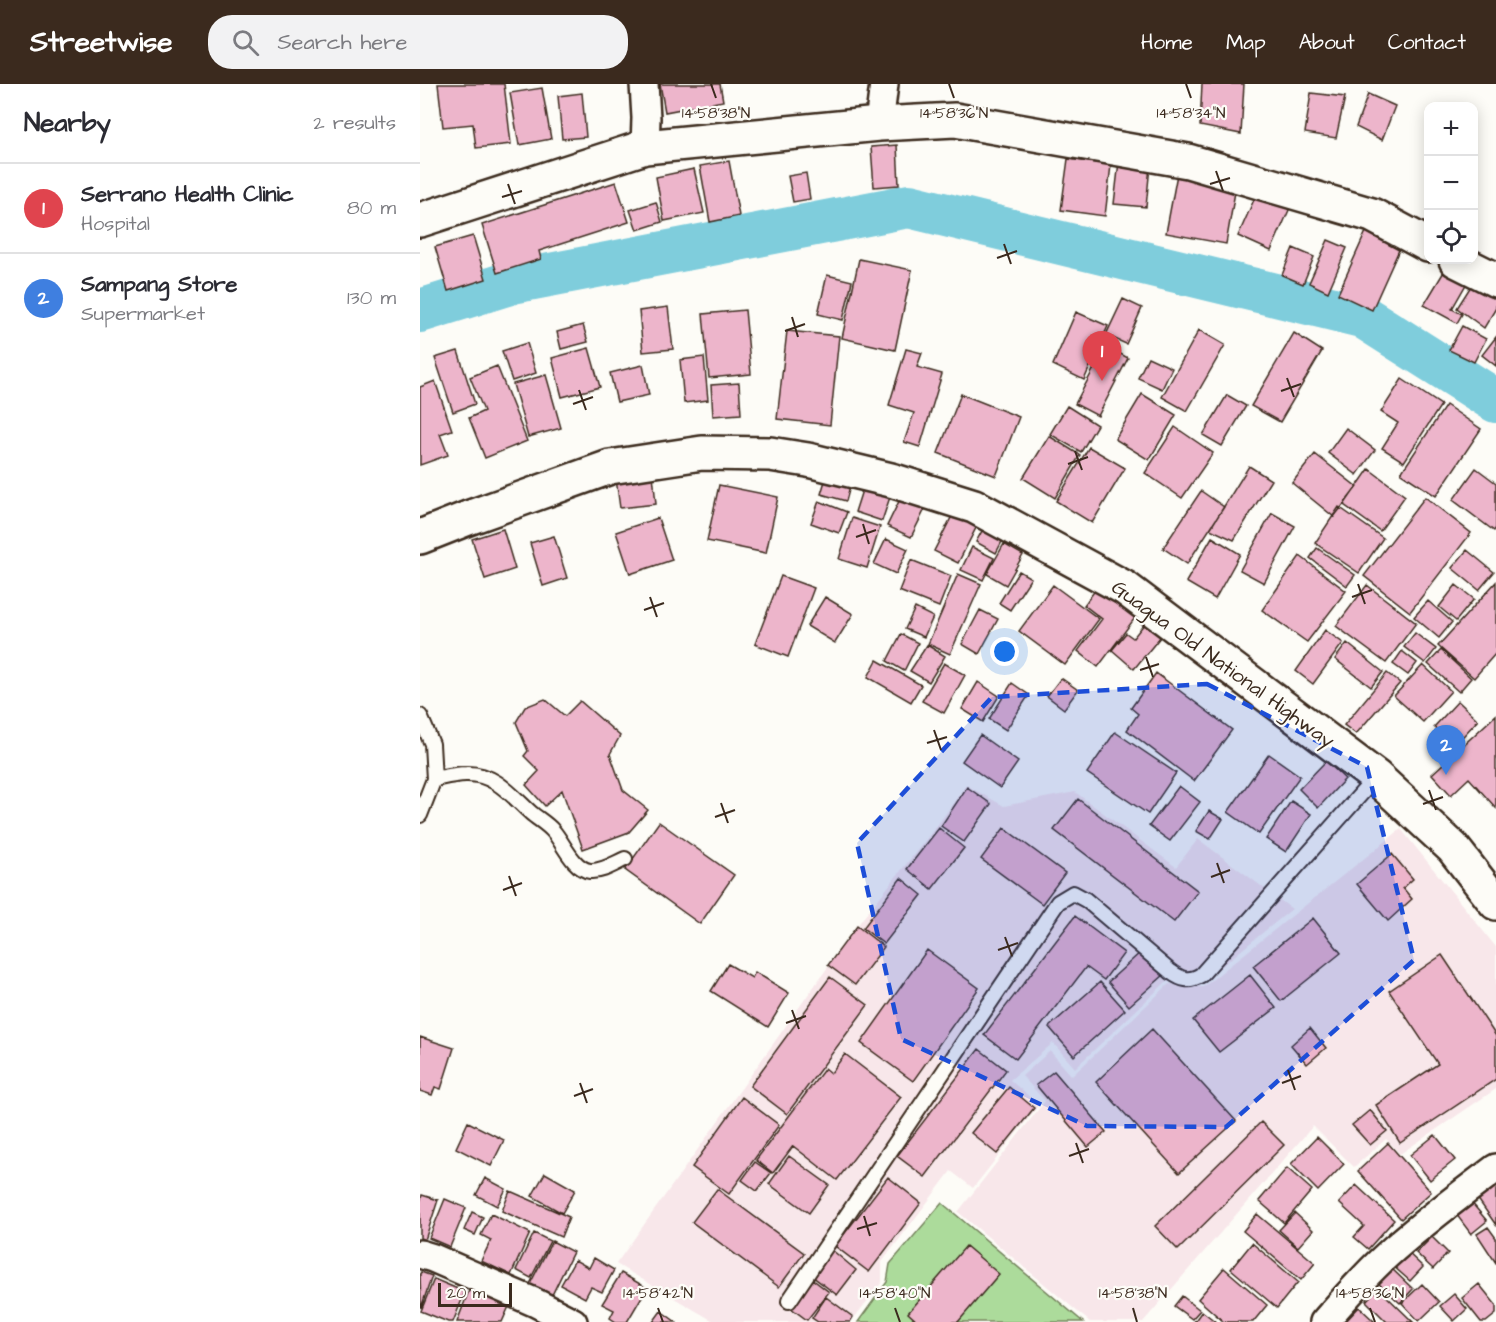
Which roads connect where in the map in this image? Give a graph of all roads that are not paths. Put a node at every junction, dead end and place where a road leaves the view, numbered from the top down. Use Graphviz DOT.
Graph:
graph roads {
  1 [pos="644,84"];
  2 [pos="884,84"];
  3 [pos="879,124"];
  4 [pos="645,147"];
  5 [pos="420,220"];
  6 [pos="1424,243"];
  7 [pos="1464,264"];
  8 [pos="1496,280"];
  9 [pos="420,537"];
  10 [pos="420,716"];
  11 [pos="1376,777"];
  12 [pos="434,779"];
  13 [pos="420,815"];
  14 [pos="625,859"];
  15 [pos="1496,903"];
  16 [pos="1496,1168"];
  17 [pos="420,1254"];
  18 [pos="789,1301"];
  19 [pos="573,1322"];
  20 [pos="1324,1322"];
  1 -- 4 [label="street"];
  2 -- 3 [label="street"];
  3 -- 4 [label="main road"];
  3 -- 6 [label="main road"];
  4 -- 5 [label="main road"];
  7 -- 8 [label="main road"];
  9 -- 11 [label="main road, Guagua Old National Highway"];
  10 -- 12 [label="lane"];
  11 -- 15 [label="main road, Guagua Old National Highway"];
  11 -- 18 [label="lane"];
  12 -- 13 [label="lane"];
  12 -- 14 [label="lane"];
  16 -- 20 [label="street"];
  17 -- 19 [label="street"];
}
